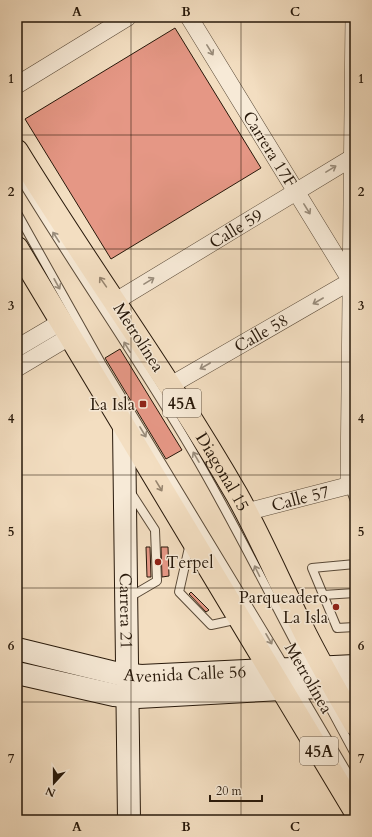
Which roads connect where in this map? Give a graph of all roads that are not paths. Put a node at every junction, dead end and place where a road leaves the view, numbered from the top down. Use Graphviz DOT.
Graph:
graph roads {
  1 [pos="128,17"];
  2 [pos="189,17"];
  3 [pos="354,17"];
  4 [pos="17,85"];
  5 [pos="17,151"];
  6 [pos="354,156"];
  7 [pos="17,172"];
  8 [pos="296,191"];
  9 [pos="17,213"];
  10 [pos="17,248"];
  11 [pos="351,281"];
  12 [pos="116,301"];
  13 [pos="65,330"];
  14 [pos="17,348"];
  15 [pos="17,368"];
  16 [pos="171,385"];
  17 [pos="124,427"];
  18 [pos="124,484"];
  19 [pos="353,490"];
  20 [pos="246,512"];
  21 [pos="191,538"];
  22 [pos="355,564"];
  23 [pos="355,593"];
  24 [pos="323,595"];
  25 [pos="126,599"];
  26 [pos="240,619"];
  27 [pos="355,627"];
  28 [pos="17,649"];
  29 [pos="355,666"];
  30 [pos="17,673"];
  31 [pos="127,674"];
  32 [pos="307,679"];
  33 [pos="127,697"];
  34 [pos="355,724"];
  35 [pos="355,754"];
  36 [pos="355,786"];
  37 [pos="355,811"];
  38 [pos="129,820"];
  1 -- 4 [label="street"];
  2 -- 8 [label="street, Carrera 17F, one-way"];
  3 -- 6 [label="street"];
  12 -- 5 [label="main road, Diagonal 15 / 45A, one-way"];
  8 -- 6 [label="street, Calle 59, one-way"];
  6 -- 11 [label="street"];
  32 -- 7 [label="lane, Metrolínea, one-way"];
  8 -- 11 [label="street, Carrera 17F, one-way"];
  12 -- 8 [label="street, Calle 59, one-way"];
  9 -- 32 [label="lane, Metrolínea, one-way"];
  10 -- 13 [label="main road, Diagonal 15 / 45A"];
  11 -- 16 [label="street, Calle 58, one-way"];
  11 -- 19 [label="street"];
  12 -- 16 [label="main road, Diagonal 15 / 45A"];
  13 -- 14 [label="street"];
  13 -- 15 [label="street"];
  13 -- 17 [label="main road, Diagonal 15 / 45A"];
  16 -- 20 [label="main road, Diagonal 15 / 45A"];
  17 -- 18 [label="main road, Carrera 21"];
  17 -- 21 [label="main road, Diagonal 15 / 45A, one-way"];
  18 -- 25 [label="main road, Carrera 21"];
  18 -- 25 [label="lane"];
  19 -- 20 [label="street, Calle 57"];
  20 -- 32 [label="main road, Diagonal 15 / 45A"];
  21 -- 26 [label="main road, Diagonal 15 / 45A"];
  21 -- 26 [label="lane"];
  22 -- 24 [label="lane"];
  23 -- 24 [label="lane"];
  24 -- 27 [label="lane"];
  25 -- 31 [label="main road, Carrera 21"];
  26 -- 32 [label="main road, Diagonal 15 / 45A"];
  28 -- 31 [label="main road, Avenida Calle 56"];
  29 -- 32 [label="main road, Avenida Calle 56"];
  30 -- 33 [label="main road, Avenida Calle 56"];
  31 -- 32 [label="main road, Avenida Calle 56"];
  31 -- 33 [label="main road, Carrera 21"];
  32 -- 33 [label="main road, Avenida Calle 56"];
  32 -- 34 [label="main road, Diagonal 15 / 45A"];
  32 -- 35 [label="lane, Metrolínea"];
  32 -- 36 [label="lane, Metrolínea"];
  32 -- 37 [label="main road, Diagonal 15 / 45A"];
  33 -- 38 [label="main road, Carrera 21"];
}
